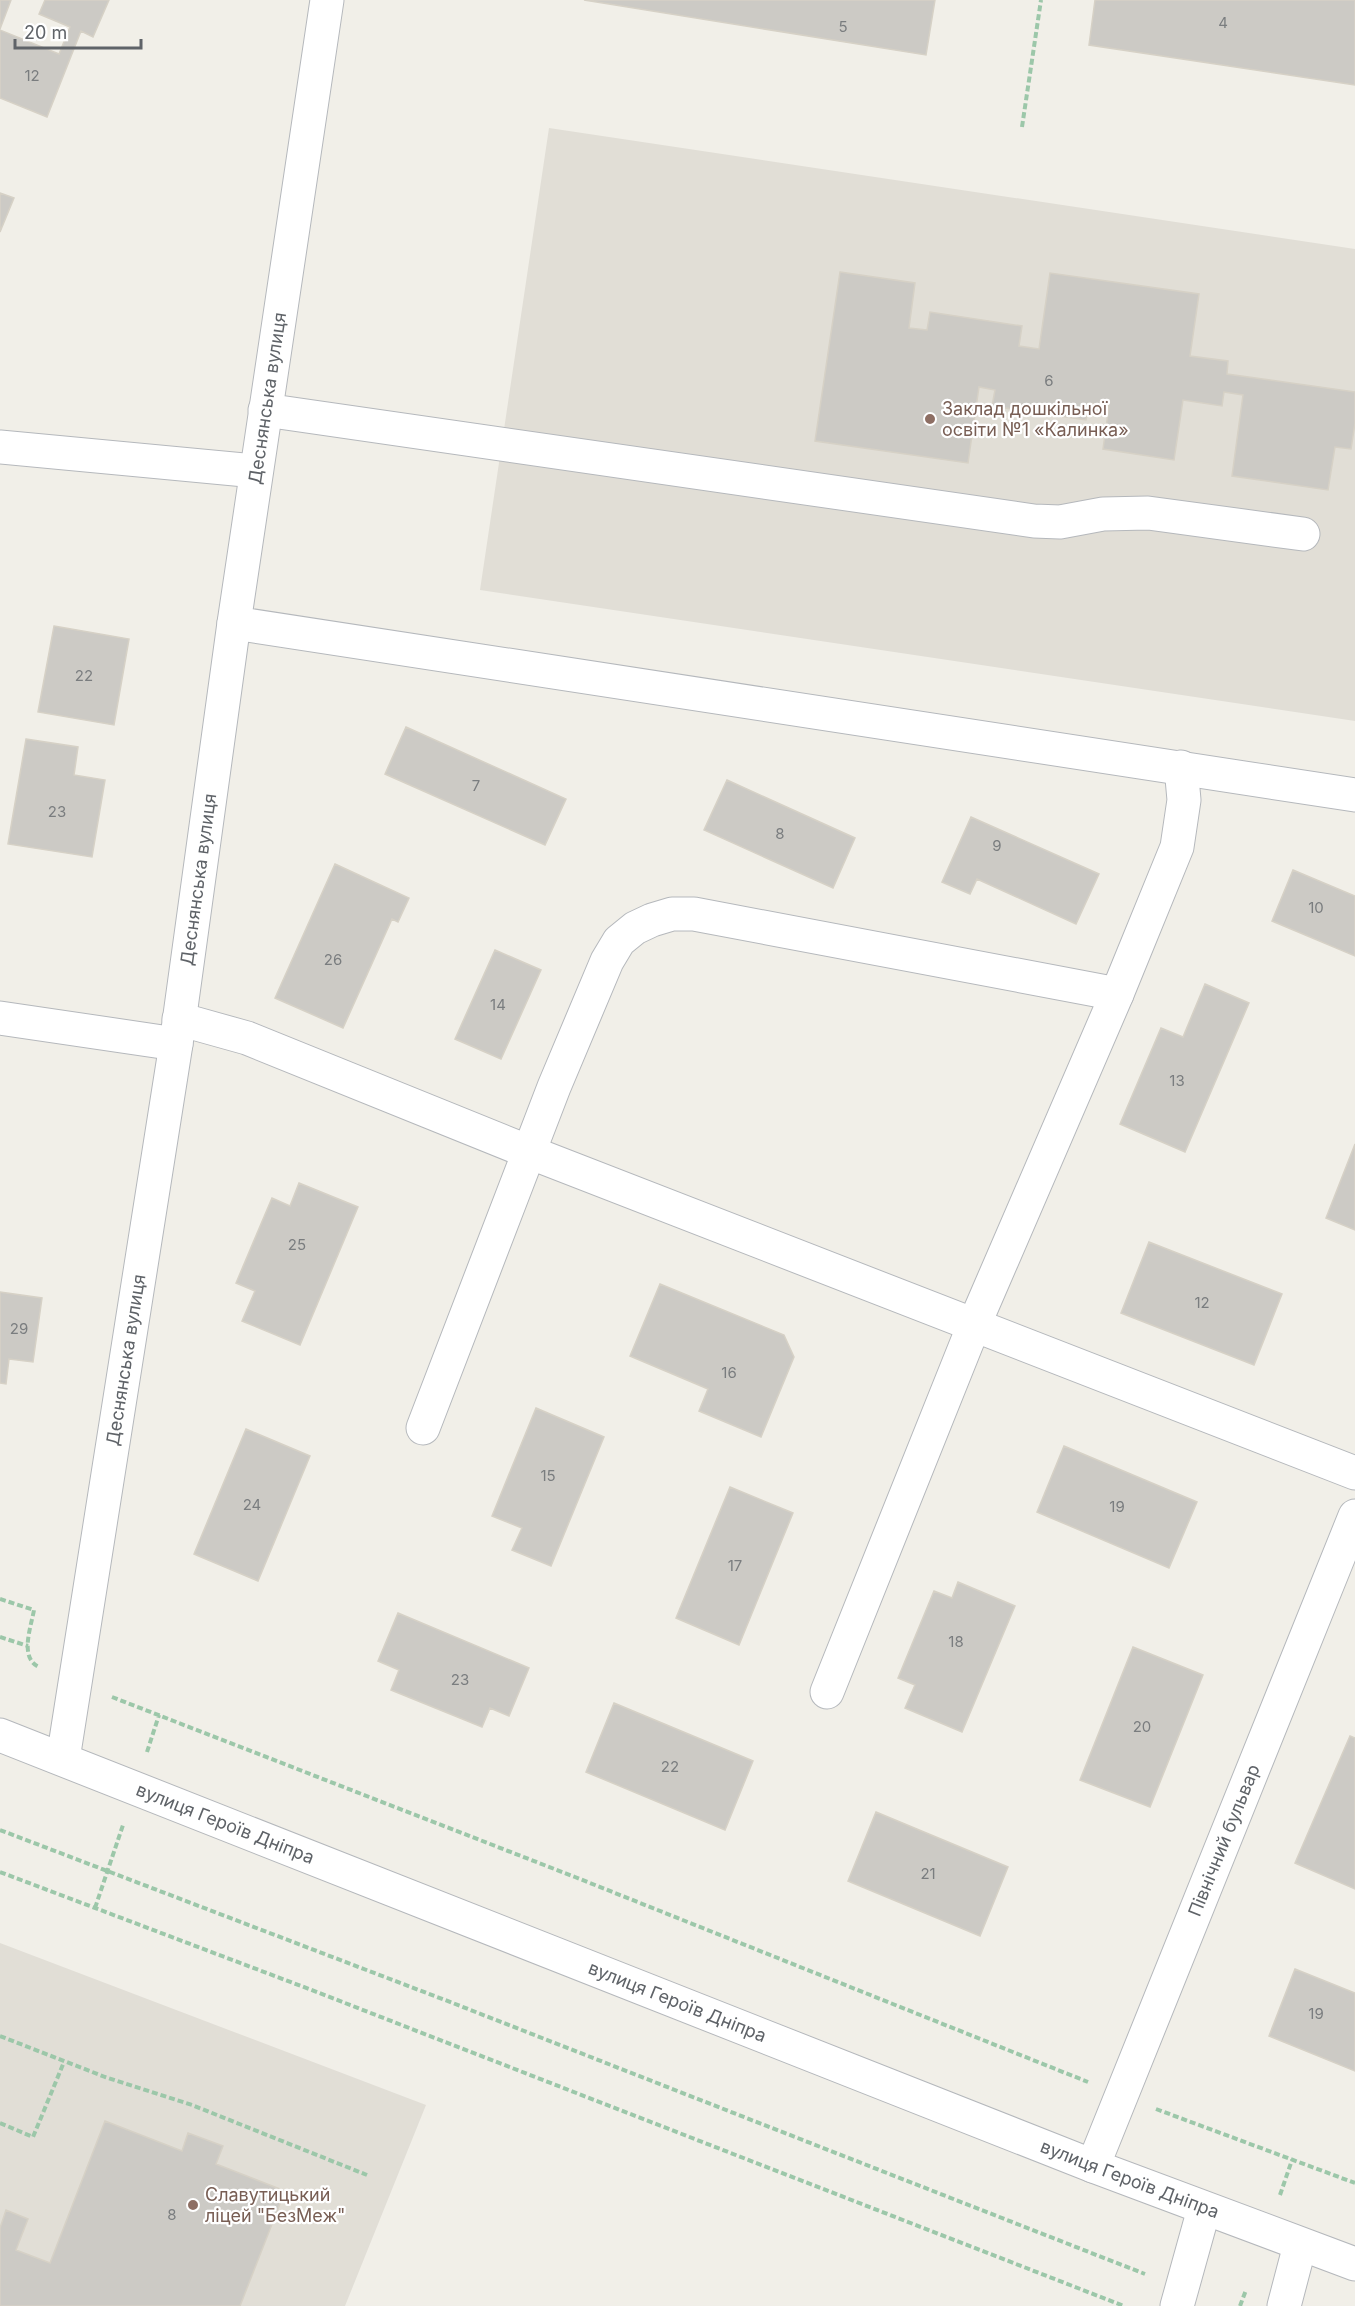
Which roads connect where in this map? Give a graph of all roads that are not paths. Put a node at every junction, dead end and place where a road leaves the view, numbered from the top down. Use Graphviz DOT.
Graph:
graph roads {
  1 [pos="327,0"];
  2 [pos="265,410"];
  3 [pos="0,447"];
  4 [pos="256,471"];
  5 [pos="1303,534"];
  6 [pos="234,623"];
  7 [pos="1181,767"];
  8 [pos="1355,795"];
  9 [pos="1117,994"];
  10 [pos="0,1018"];
  11 [pos="177,1032"];
  12 [pos="529,1152"];
  13 [pos="974,1325"];
  14 [pos="423,1428"];
  15 [pos="1355,1473"];
  16 [pos="1355,1516"];
  17 [pos="827,1692"];
  18 [pos="0,1735"];
  19 [pos="63,1759"];
  20 [pos="1093,2166"];
  21 [pos="1204,2209"];
  22 [pos="1300,2245"];
  23 [pos="1355,2264"];
  24 [pos="1180,2297"];
  25 [pos="1284,2306"];
  1 -- 2 [label="street, Деснянська вулиця"];
  2 -- 4 [label="street, Деснянська вулиця"];
  2 -- 5 [label="street"];
  3 -- 4 [label="street"];
  4 -- 6 [label="street, Деснянська вулиця"];
  6 -- 7 [label="street"];
  6 -- 11 [label="street, Деснянська вулиця"];
  7 -- 8 [label="street"];
  7 -- 9 [label="street"];
  9 -- 12 [label="street"];
  9 -- 13 [label="street"];
  10 -- 11 [label="street"];
  11 -- 12 [label="street"];
  11 -- 19 [label="street, Деснянська вулиця"];
  12 -- 13 [label="street"];
  12 -- 14 [label="street"];
  13 -- 15 [label="street"];
  13 -- 17 [label="street"];
  16 -- 20 [label="street, Північний бульвар"];
  18 -- 19 [label="street, вулиця Героїв Дніпра"];
  19 -- 20 [label="street, вулиця Героїв Дніпра"];
  20 -- 21 [label="street, вулиця Героїв Дніпра"];
  21 -- 22 [label="street, вулиця Героїв Дніпра"];
  21 -- 24 [label="street"];
  22 -- 23 [label="street, вулиця Героїв Дніпра"];
  22 -- 25 [label="street"];
}
